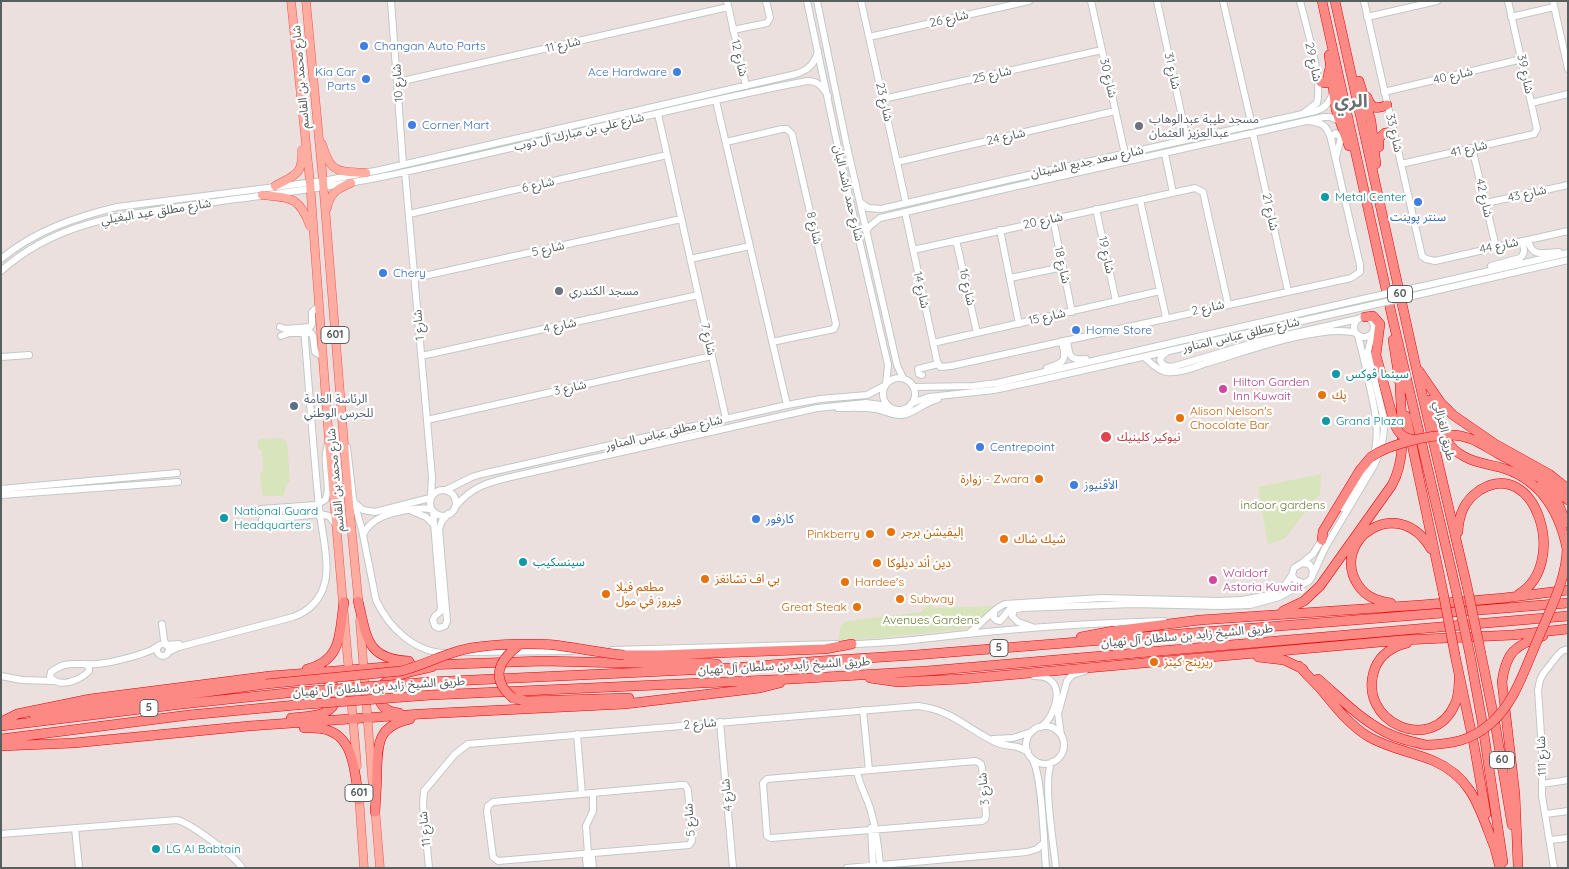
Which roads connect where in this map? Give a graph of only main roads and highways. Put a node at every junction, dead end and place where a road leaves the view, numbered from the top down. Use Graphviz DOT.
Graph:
graph roads {
  1 [pos="291,1"];
  2 [pos="306,1"];
  3 [pos="1322,1"];
  4 [pos="1335,1"];
  5 [pos="1326,22"];
  6 [pos="1344,40"];
  7 [pos="1329,63"];
  8 [pos="299,70"];
  9 [pos="1358,78"];
  10 [pos="1318,79"];
  11 [pos="1387,106"];
  12 [pos="317,131"];
  13 [pos="1393,132"];
  14 [pos="1377,169"];
  15 [pos="366,173"];
  16 [pos="351,183"];
  17 [pos="275,186"];
  18 [pos="1377,189"];
  19 [pos="1364,192"];
  20 [pos="262,195"];
  21 [pos="326,220"];
  22 [pos="314,236"];
  23 [pos="1391,312"];
  24 [pos="1362,318"];
  25 [pos="321,330"];
  26 [pos="1416,368"];
  27 [pos="1420,385"];
  28 [pos="1400,386"];
  29 [pos="339,390"];
  30 [pos="328,424"];
  31 [pos="1415,440"];
  32 [pos="1494,451"];
  33 [pos="334,488"];
  34 [pos="1568,489"];
  35 [pos="348,494"];
  36 [pos="328,496"];
  37 [pos="1568,500"];
  38 [pos="1555,539"];
  39 [pos="1322,540"];
  40 [pos="1458,546"];
  41 [pos="1567,549"];
  42 [pos="1434,554"];
  43 [pos="1546,574"];
  44 [pos="1568,590"];
  45 [pos="1504,598"];
  46 [pos="358,601"];
  47 [pos="344,602"];
  48 [pos="1568,603"];
  49 [pos="1421,604"];
  50 [pos="1247,616"];
  51 [pos="1568,616"];
  52 [pos="1438,627"];
  53 [pos="1568,630"];
  54 [pos="1434,638"];
  55 [pos="852,644"];
  56 [pos="1046,644"];
  57 [pos="519,645"];
  58 [pos="1270,652"];
  59 [pos="1215,656"];
  60 [pos="446,663"];
  61 [pos="1299,666"];
  62 [pos="732,668"];
  63 [pos="363,669"];
  64 [pos="349,670"];
  65 [pos="305,673"];
  66 [pos="858,676"];
  67 [pos="1459,678"];
  68 [pos="792,679"];
  69 [pos="268,680"];
  70 [pos="716,692"];
  71 [pos="490,711"];
  72 [pos="420,714"];
  73 [pos="367,718"];
  74 [pos="354,719"];
  75 [pos="3,722"];
  76 [pos="249,726"];
  77 [pos="1,739"];
  78 [pos="1,746"];
  79 [pos="359,800"];
  80 [pos="375,812"];
  81 [pos="1494,846"];
  82 [pos="1518,867"];
  83 [pos="364,868"];
  84 [pos="380,868"];
  85 [pos="1500,868"];
  86 [pos="1504,868"];
  1 -- 8 [label="main road, شارع محمد بن القاسم / 601"];
  2 -- 12 [label="main road, شارع محمد بن القاسم / 601"];
  3 -- 5 [label="highway, طريق الغزالي / 60"];
  4 -- 6 [label="highway, طريق الغزالي / 60"];
  5 -- 7 [label="highway"];
  5 -- 19 [label="highway, طريق الغزالي / 60"];
  6 -- 9 [label="highway"];
  6 -- 18 [label="highway, طريق الغزالي / 60"];
  7 -- 10 [label="highway"];
  7 -- 19 [label="highway"];
  8 -- 17 [label="main road"];
  8 -- 22 [label="main road, شارع محمد بن القاسم / 601"];
  9 -- 11 [label="highway"];
  9 -- 14 [label="highway"];
  12 -- 15 [label="main road"];
  12 -- 21 [label="main road, شارع محمد بن القاسم / 601"];
  13 -- 14 [label="highway"];
  14 -- 18 [label="highway"];
  16 -- 21 [label="main road"];
  18 -- 26 [label="highway, طريق الغزالي / 60"];
  19 -- 23 [label="highway, طريق الغزالي / 60"];
  20 -- 22 [label="main road"];
  21 -- 29 [label="main road, شارع محمد بن القاسم / 601"];
  22 -- 25 [label="main road, شارع محمد بن القاسم / 601"];
  23 -- 28 [label="highway"];
  23 -- 86 [label="highway, طريق الغزالي / 60, bridge"];
  24 -- 31 [label="highway, bridge"];
  25 -- 29 [label="main road"];
  25 -- 30 [label="main road, شارع محمد بن القاسم / 601"];
  26 -- 27 [label="highway, طريق الغزالي / 60"];
  26 -- 34 [label="highway"];
  27 -- 40 [label="highway, طريق الغزالي / 60"];
  27 -- 41 [label="highway"];
  28 -- 42 [label="highway"];
  28 -- 50 [label="highway"];
  29 -- 35 [label="main road, شارع محمد بن القاسم / 601"];
  30 -- 33 [label="main road, شارع محمد بن القاسم / 601"];
  30 -- 35 [label="main road"];
  31 -- 32 [label="highway, bridge"];
  31 -- 39 [label="highway, bridge"];
  32 -- 37 [label="highway"];
  32 -- 41 [label="highway"];
  33 -- 36 [label="main road"];
  33 -- 47 [label="main road, شارع محمد بن القاسم / 601"];
  35 -- 46 [label="main road, شارع محمد بن القاسم / 601"];
  38 -- 40 [label="highway"];
  40 -- 82 [label="highway, طريق الغزالي / 60, bridge"];
  41 -- 61 [label="highway, bridge"];
  42 -- 49 [label="highway"];
  42 -- 67 [label="highway, bridge"];
  43 -- 45 [label="highway"];
  44 -- 45 [label="highway"];
  45 -- 49 [label="highway"];
  46 -- 60 [label="highway"];
  46 -- 63 [label="main road, شارع محمد بن القاسم / 601"];
  47 -- 64 [label="main road, شارع محمد بن القاسم / 601"];
  47 -- 69 [label="highway"];
  48 -- 56 [label="highway, طريق الشيخ زايد بن سلطان آل نهيان / 5"];
  49 -- 50 [label="highway"];
  50 -- 56 [label="highway"];
  51 -- 52 [label="highway, طريق الشيخ زايد بن سلطان آل نهيان / 5"];
  52 -- 58 [label="highway"];
  52 -- 66 [label="highway, طريق الشيخ زايد بن سلطان آل نهيان / 5"];
  53 -- 54 [label="highway"];
  53 -- 82 [label="highway"];
  54 -- 58 [label="highway"];
  54 -- 67 [label="highway"];
  55 -- 57 [label="highway, bridge"];
  56 -- 62 [label="highway, طريق الشيخ زايد بن سلطان آل نهيان / 5"];
  57 -- 69 [label="highway, bridge"];
  57 -- 70 [label="highway, bridge"];
  58 -- 59 [label="highway"];
  59 -- 61 [label="highway"];
  59 -- 66 [label="highway"];
  60 -- 62 [label="highway"];
  60 -- 63 [label="highway"];
  60 -- 72 [label="highway"];
  61 -- 81 [label="highway"];
  62 -- 75 [label="highway, طريق الشيخ زايد بن سلطان آل نهيان / 5, bridge"];
  63 -- 64 [label="highway"];
  63 -- 73 [label="main road, شارع محمد بن القاسم / 601"];
  64 -- 65 [label="highway"];
  64 -- 74 [label="main road, شارع محمد بن القاسم / 601"];
  65 -- 69 [label="highway"];
  65 -- 76 [label="highway"];
  66 -- 68 [label="highway, طريق الشيخ زايد بن سلطان آل نهيان / 5"];
  67 -- 81 [label="highway"];
  68 -- 70 [label="highway"];
  68 -- 77 [label="highway, طريق الشيخ زايد بن سلطان آل نهيان / 5, bridge"];
  69 -- 75 [label="highway"];
  70 -- 71 [label="highway"];
  71 -- 72 [label="highway"];
  71 -- 80 [label="highway"];
  72 -- 73 [label="highway"];
  73 -- 74 [label="highway"];
  73 -- 80 [label="main road, شارع محمد بن القاسم / 601"];
  74 -- 76 [label="highway"];
  74 -- 79 [label="main road, شارع محمد بن القاسم / 601"];
  76 -- 78 [label="highway"];
  76 -- 79 [label="highway"];
  79 -- 83 [label="main road, شارع محمد بن القاسم / 601"];
  80 -- 84 [label="main road, شارع محمد بن القاسم / 601"];
  81 -- 85 [label="highway"];
}
